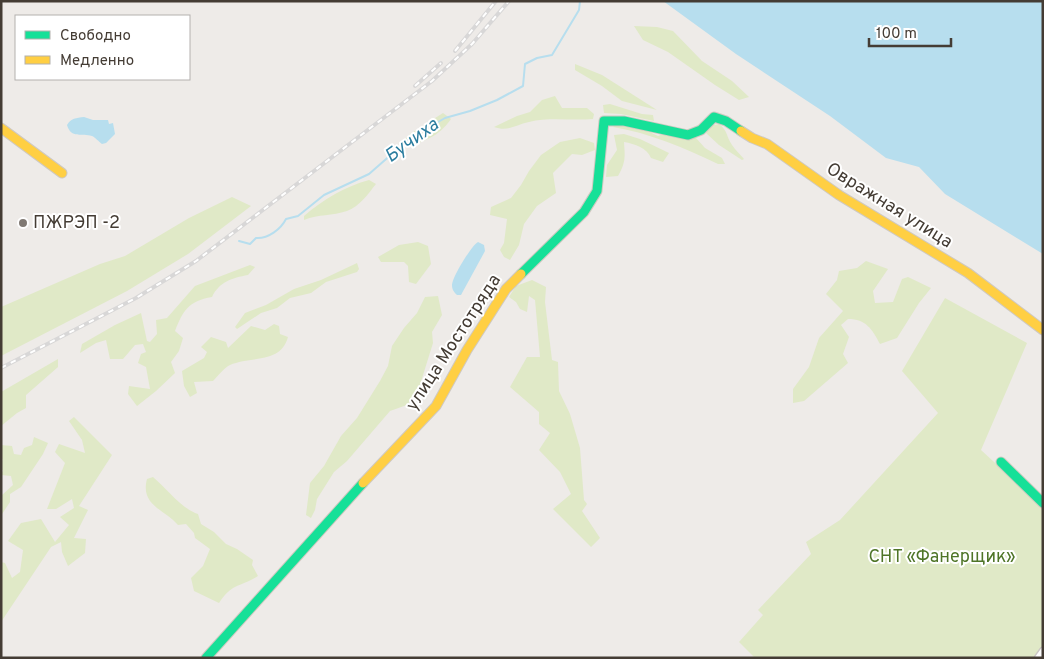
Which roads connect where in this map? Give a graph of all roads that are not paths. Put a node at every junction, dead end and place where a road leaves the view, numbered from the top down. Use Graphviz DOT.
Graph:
graph roads {
  1 [pos="714,117"];
  2 [pos="1,128"];
  3 [pos="62,173"];
  4 [pos="1043,330"];
  5 [pos="1000,462"];
  6 [pos="1043,503"];
  7 [pos="1043,651"];
  8 [pos="206,658"];
  9 [pos="1038,658"];
  1 -- 4 [label="street, Овражная улица"];
  1 -- 8 [label="street, улица Мостотряда"];
  2 -- 3 [label="street"];
  5 -- 6 [label="street"];
  7 -- 9 [label="street"];
}
